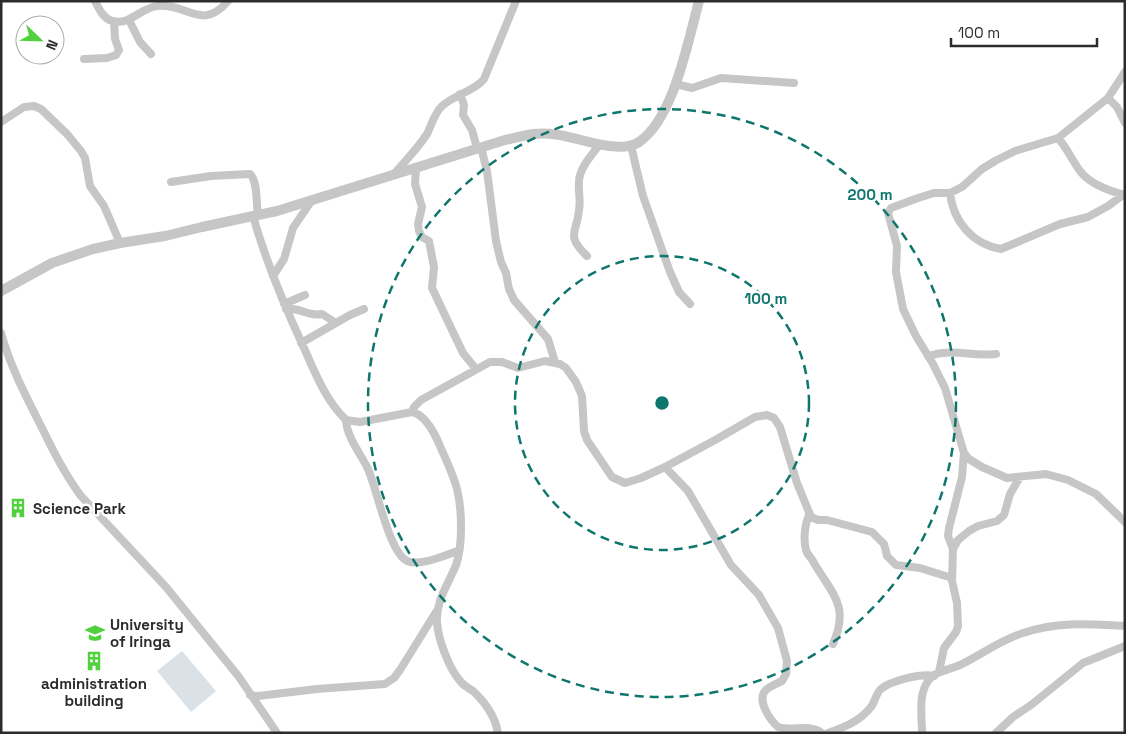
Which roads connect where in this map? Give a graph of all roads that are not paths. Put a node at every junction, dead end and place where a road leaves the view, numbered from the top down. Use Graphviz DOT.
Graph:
graph roads {
  1 [pos="95,1"];
  2 [pos="228,1"];
  3 [pos="516,1"];
  4 [pos="699,1"];
  5 [pos="129,20"];
  6 [pos="114,21"];
  7 [pos="151,54"];
  8 [pos="84,58"];
  9 [pos="1125,72"];
  10 [pos="794,83"];
  11 [pos="676,84"];
  12 [pos="460,94"];
  13 [pos="1108,98"];
  14 [pos="1,122"];
  15 [pos="1125,123"];
  16 [pos="1058,138"];
  17 [pos="600,144"];
  18 [pos="631,146"];
  19 [pos="479,148"];
  20 [pos="416,168"];
  21 [pos="395,173"];
  22 [pos="172,182"];
  23 [pos="950,193"];
  24 [pos="1124,195"];
  25 [pos="312,200"];
  26 [pos="255,216"];
  27 [pos="120,243"];
  28 [pos="586,256"];
  29 [pos="274,276"];
  30 [pos="1,291"];
  31 [pos="305,295"];
  32 [pos="690,304"];
  33 [pos="285,306"];
  34 [pos="364,309"];
  35 [pos="336,323"];
  36 [pos="1,333"];
  37 [pos="302,343"];
  38 [pos="996,354"];
  39 [pos="928,356"];
  40 [pos="555,362"];
  41 [pos="476,369"];
  42 [pos="412,412"];
  43 [pos="346,420"];
  44 [pos="964,453"];
  45 [pos="665,466"];
  46 [pos="1020,477"];
  47 [pos="809,515"];
  48 [pos="1125,522"];
  49 [pos="952,549"];
  50 [pos="459,551"];
  51 [pos="952,578"];
  52 [pos="438,610"];
  53 [pos="1125,626"];
  54 [pos="833,644"];
  55 [pos="1125,646"];
  56 [pos="936,674"];
  57 [pos="250,695"];
  58 [pos="277,733"];
  59 [pos="498,733"];
  60 [pos="822,733"];
  61 [pos="828,733"];
  62 [pos="922,733"];
  63 [pos="996,733"];
  1 -- 6 [label="street"];
  2 -- 5 [label="street"];
  3 -- 12 [label="street"];
  4 -- 11 [label="street"];
  5 -- 6 [label="street"];
  5 -- 7 [label="street"];
  6 -- 8 [label="street"];
  9 -- 13 [label="street"];
  10 -- 11 [label="street"];
  11 -- 18 [label="street"];
  12 -- 19 [label="street"];
  12 -- 21 [label="street"];
  13 -- 15 [label="street"];
  13 -- 16 [label="street"];
  14 -- 27 [label="street"];
  16 -- 23 [label="street"];
  16 -- 24 [label="street"];
  17 -- 18 [label="street"];
  17 -- 19 [label="street"];
  17 -- 28 [label="street"];
  18 -- 32 [label="street"];
  19 -- 20 [label="street"];
  19 -- 40 [label="street"];
  20 -- 21 [label="street"];
  20 -- 41 [label="street"];
  21 -- 25 [label="street"];
  22 -- 26 [label="street"];
  23 -- 24 [label="street"];
  23 -- 39 [label="street"];
  25 -- 26 [label="street"];
  25 -- 29 [label="street"];
  26 -- 27 [label="street"];
  26 -- 29 [label="street"];
  27 -- 30 [label="street"];
  29 -- 33 [label="street"];
  31 -- 33 [label="street"];
  33 -- 35 [label="street"];
  33 -- 37 [label="street"];
  34 -- 35 [label="street"];
  35 -- 37 [label="street"];
  36 -- 57 [label="street"];
  37 -- 43 [label="street"];
  38 -- 39 [label="street"];
  39 -- 44 [label="street"];
  40 -- 41 [label="street"];
  40 -- 45 [label="street"];
  41 -- 42 [label="street"];
  42 -- 43 [label="street"];
  42 -- 50 [label="street"];
  43 -- 50 [label="street"];
  44 -- 46 [label="street"];
  44 -- 49 [label="street"];
  45 -- 47 [label="street"];
  45 -- 60 [label="street"];
  46 -- 48 [label="street"];
  46 -- 49 [label="street"];
  47 -- 51 [label="street"];
  47 -- 54 [label="street"];
  49 -- 51 [label="street"];
  50 -- 52 [label="street"];
  51 -- 56 [label="street"];
  52 -- 57 [label="street"];
  52 -- 59 [label="street"];
  53 -- 56 [label="street"];
  55 -- 63 [label="street"];
  56 -- 61 [label="street"];
  56 -- 62 [label="street"];
  57 -- 58 [label="street"];
}
